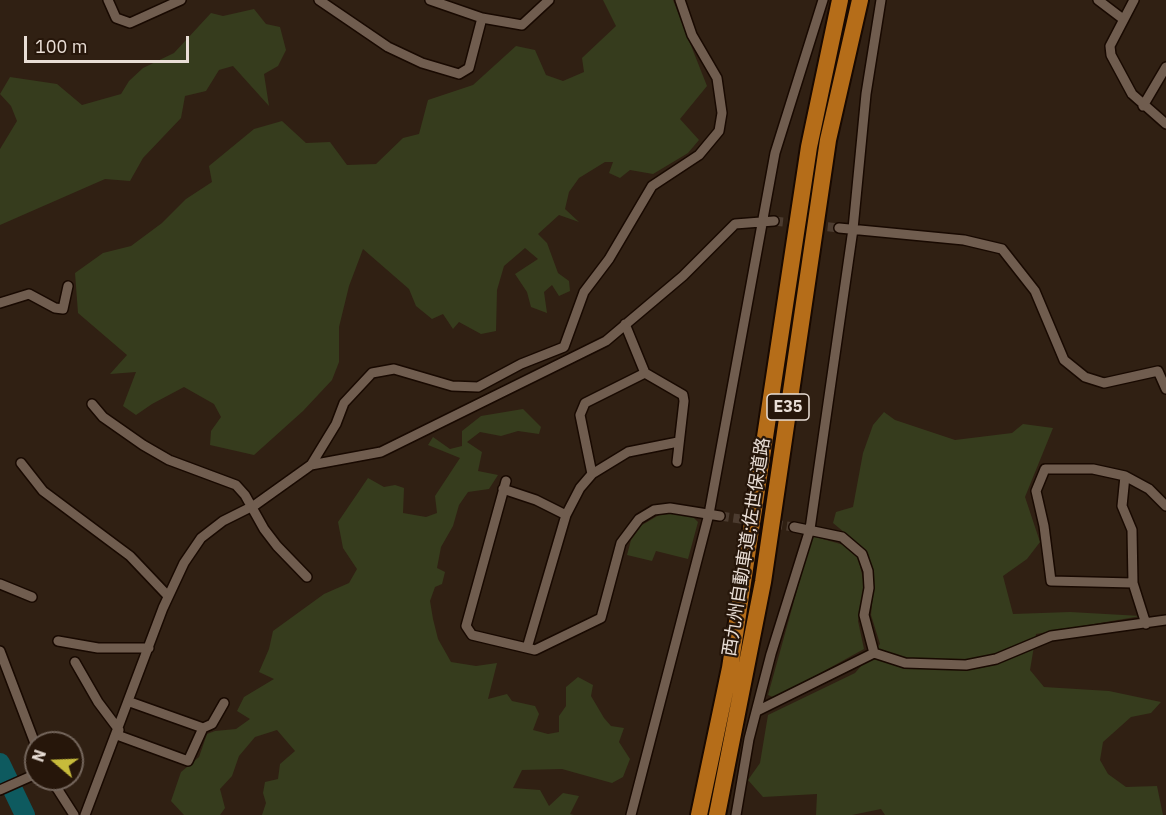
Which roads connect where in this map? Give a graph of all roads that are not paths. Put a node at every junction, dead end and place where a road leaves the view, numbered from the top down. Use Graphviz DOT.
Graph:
graph roads {
  1 [pos="108,0"];
  2 [pos="179,0"];
  3 [pos="430,0"];
  4 [pos="549,0"];
  5 [pos="680,0"];
  6 [pos="823,0"];
  7 [pos="840,0"];
  8 [pos="860,0"];
  9 [pos="881,0"];
  10 [pos="1098,0"];
  11 [pos="1134,0"];
  12 [pos="324,1"];
  13 [pos="482,18"];
  14 [pos="1124,19"];
  15 [pos="1166,67"];
  16 [pos="1143,106"];
  17 [pos="1166,124"];
  18 [pos="769,220"];
  19 [pos="839,228"];
  20 [pos="853,229"];
  21 [pos="68,286"];
  22 [pos="0,303"];
  23 [pos="625,324"];
  24 [pos="645,373"];
  25 [pos="1166,388"];
  26 [pos="92,404"];
  27 [pos="678,442"];
  28 [pos="677,462"];
  29 [pos="21,463"];
  30 [pos="311,465"];
  31 [pos="592,474"];
  32 [pos="1125,476"];
  33 [pos="251,506"];
  34 [pos="1166,506"];
  35 [pos="709,514"];
  36 [pos="566,515"];
  37 [pos="720,516"];
  38 [pos="794,526"];
  39 [pos="810,529"];
  40 [pos="307,576"];
  41 [pos="1133,583"];
  42 [pos="0,584"];
  43 [pos="168,596"];
  44 [pos="32,597"];
  45 [pos="1166,620"];
  46 [pos="1146,624"];
  47 [pos="58,641"];
  48 [pos="149,648"];
  49 [pos="527,648"];
  50 [pos="0,651"];
  51 [pos="874,653"];
  52 [pos="75,662"];
  53 [pos="130,702"];
  54 [pos="224,703"];
  55 [pos="757,711"];
  56 [pos="203,728"];
  57 [pos="30,731"];
  58 [pos="118,732"];
  59 [pos="24,779"];
  60 [pos="0,790"];
  61 [pos="59,791"];
  62 [pos="74,815"];
  63 [pos="85,815"];
  64 [pos="631,815"];
  65 [pos="699,815"];
  66 [pos="717,815"];
  67 [pos="736,815"];
  1 -- 2 [label="street"];
  3 -- 13 [label="street"];
  4 -- 13 [label="street"];
  5 -- 30 [label="street"];
  6 -- 18 [label="street"];
  7 -- 65 [label="highway, 西九州自動車道;佐世保道路 / E35"];
  8 -- 66 [label="highway, 西九州自動車道;佐世保道路 / E35"];
  9 -- 20 [label="street"];
  10 -- 14 [label="street"];
  11 -- 14 [label="street"];
  12 -- 13 [label="street"];
  14 -- 16 [label="street"];
  15 -- 16 [label="street"];
  16 -- 17 [label="street"];
  18 -- 23 [label="street"];
  18 -- 35 [label="street"];
  19 -- 20 [label="street"];
  20 -- 25 [label="street"];
  20 -- 39 [label="street"];
  21 -- 22 [label="street"];
  23 -- 24 [label="street"];
  23 -- 30 [label="street"];
  24 -- 27 [label="street"];
  24 -- 31 [label="street"];
  26 -- 33 [label="street"];
  27 -- 28 [label="street"];
  27 -- 31 [label="street"];
  29 -- 43 [label="street"];
  30 -- 33 [label="street"];
  31 -- 36 [label="street"];
  32 -- 34 [label="street"];
  32 -- 41 [label="street"];
  32 -- 41 [label="street"];
  33 -- 40 [label="street"];
  33 -- 43 [label="street"];
  35 -- 37 [label="street"];
  35 -- 49 [label="street"];
  35 -- 64 [label="street"];
  36 -- 49 [label="street"];
  36 -- 49 [label="street"];
  38 -- 39 [label="street"];
  39 -- 51 [label="street"];
  39 -- 55 [label="street"];
  41 -- 46 [label="street"];
  42 -- 44 [label="street"];
  43 -- 48 [label="street"];
  45 -- 46 [label="street"];
  46 -- 51 [label="street"];
  47 -- 48 [label="street"];
  48 -- 53 [label="street"];
  50 -- 57 [label="street"];
  51 -- 55 [label="street"];
  52 -- 58 [label="street"];
  53 -- 56 [label="street"];
  53 -- 58 [label="street"];
  54 -- 56 [label="street"];
  55 -- 67 [label="street"];
  56 -- 58 [label="street"];
  58 -- 63 [label="street"];
  59 -- 60 [label="street"];
  61 -- 62 [label="street"];
}
